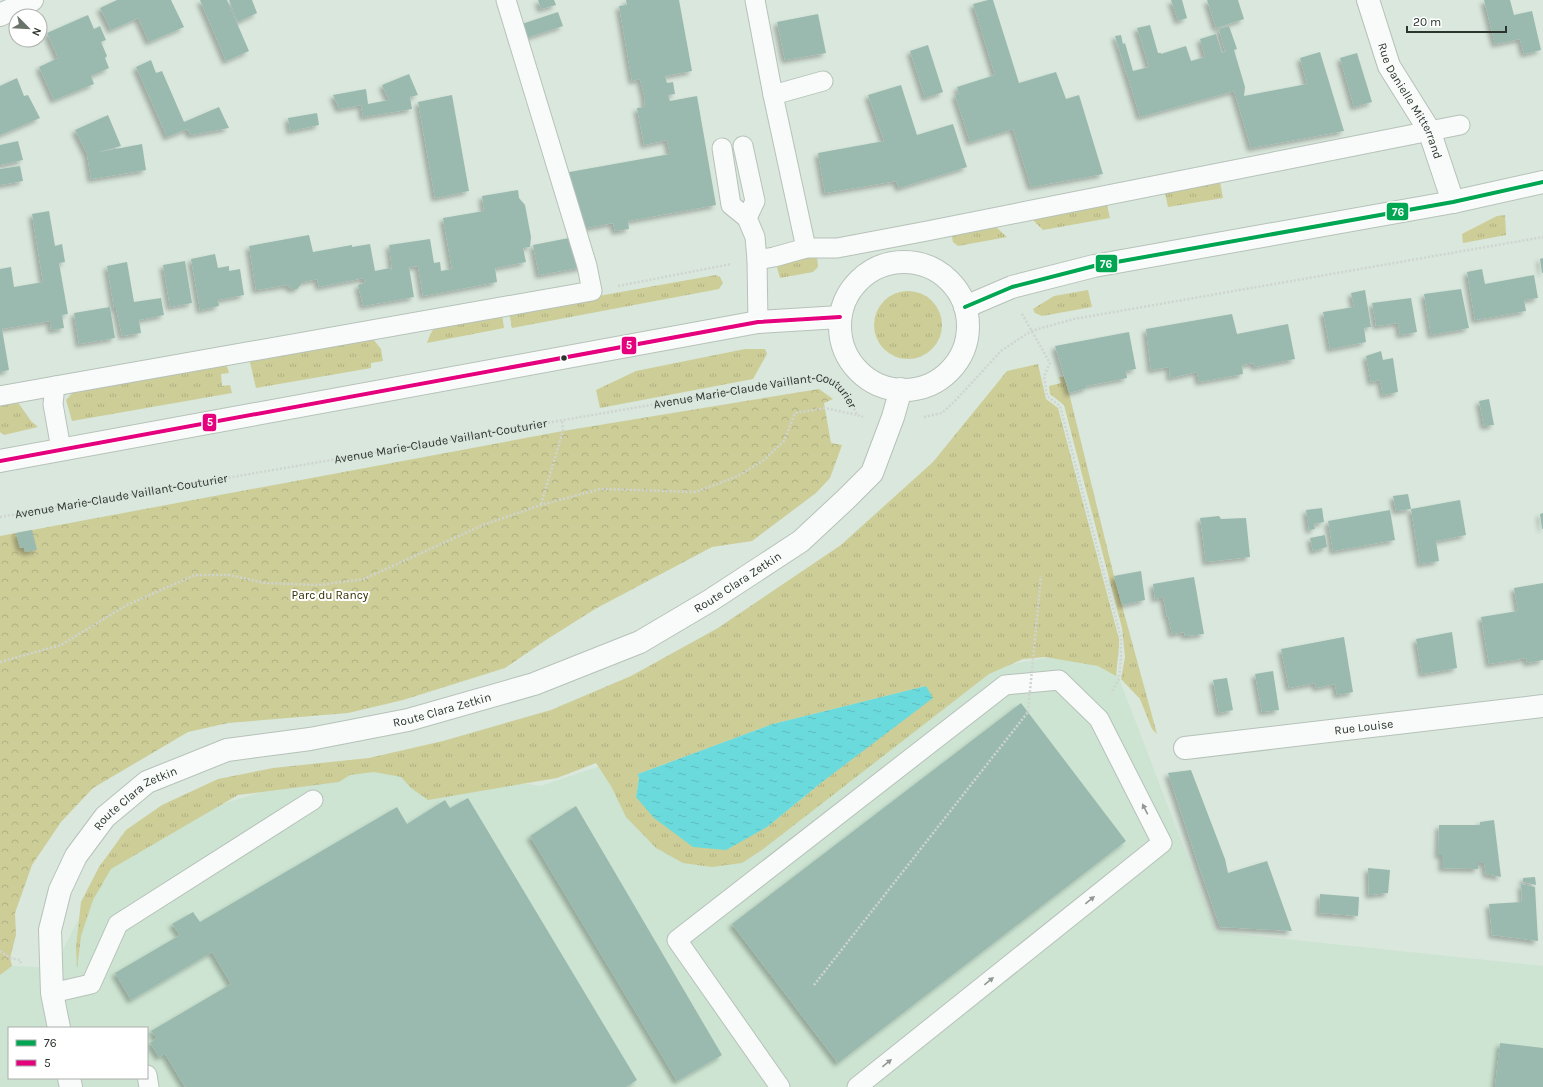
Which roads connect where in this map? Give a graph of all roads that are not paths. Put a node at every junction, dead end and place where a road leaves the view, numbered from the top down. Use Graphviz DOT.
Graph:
graph roads {
  1 [pos="32,0"];
  2 [pos="506,0"];
  3 [pos="756,0"];
  4 [pos="1368,0"];
  5 [pos="0,15"];
  6 [pos="823,81"];
  7 [pos="773,95"];
  8 [pos="1460,125"];
  9 [pos="1429,130"];
  10 [pos="743,146"];
  11 [pos="722,148"];
  12 [pos="1543,182"];
  13 [pos="1453,202"];
  14 [pos="747,218"];
  15 [pos="806,248"];
  16 [pos="757,260"];
  17 [pos="965,307"];
  18 [pos="840,317"];
  19 [pos="758,322"];
  20 [pos="55,386"];
  21 [pos="901,389"];
  22 [pos="0,396"];
  23 [pos="61,449"];
  24 [pos="0,460"];
  25 [pos="1543,706"];
  26 [pos="1186,748"];
  27 [pos="313,800"];
  28 [pos="52,993"];
  29 [pos="59,1027"];
  30 [pos="780,1087"];
  31 [pos="857,1087"];
  1 -- 5 [label="main road"];
  2 -- 20 [label="lane"];
  3 -- 7 [label="lane"];
  4 -- 9 [label="main road, Rue Danielle Mitterrand"];
  6 -- 7 [label="lane"];
  7 -- 15 [label="lane"];
  8 -- 9 [label="lane"];
  9 -- 13 [label="main road, Rue Danielle Mitterrand"];
  9 -- 15 [label="lane"];
  10 -- 14 [label="lane"];
  11 -- 14 [label="lane"];
  12 -- 13 [label="main road"];
  13 -- 17 [label="main road"];
  14 -- 16 [label="lane"];
  15 -- 16 [label="lane"];
  16 -- 19 [label="lane"];
  17 -- 18 [label="main road"];
  17 -- 21 [label="main road"];
  18 -- 19 [label="main road"];
  18 -- 21 [label="main road"];
  19 -- 23 [label="main road"];
  20 -- 22 [label="lane"];
  20 -- 23 [label="lane"];
  21 -- 28 [label="main road, Route Clara Zetkin"];
  23 -- 24 [label="main road"];
  25 -- 26 [label="main road, Rue Louise"];
  27 -- 28 [label="lane"];
  28 -- 29 [label="main road, Route Clara Zetkin"];
  31 -- 30 [label="lane, one-way"];
}
